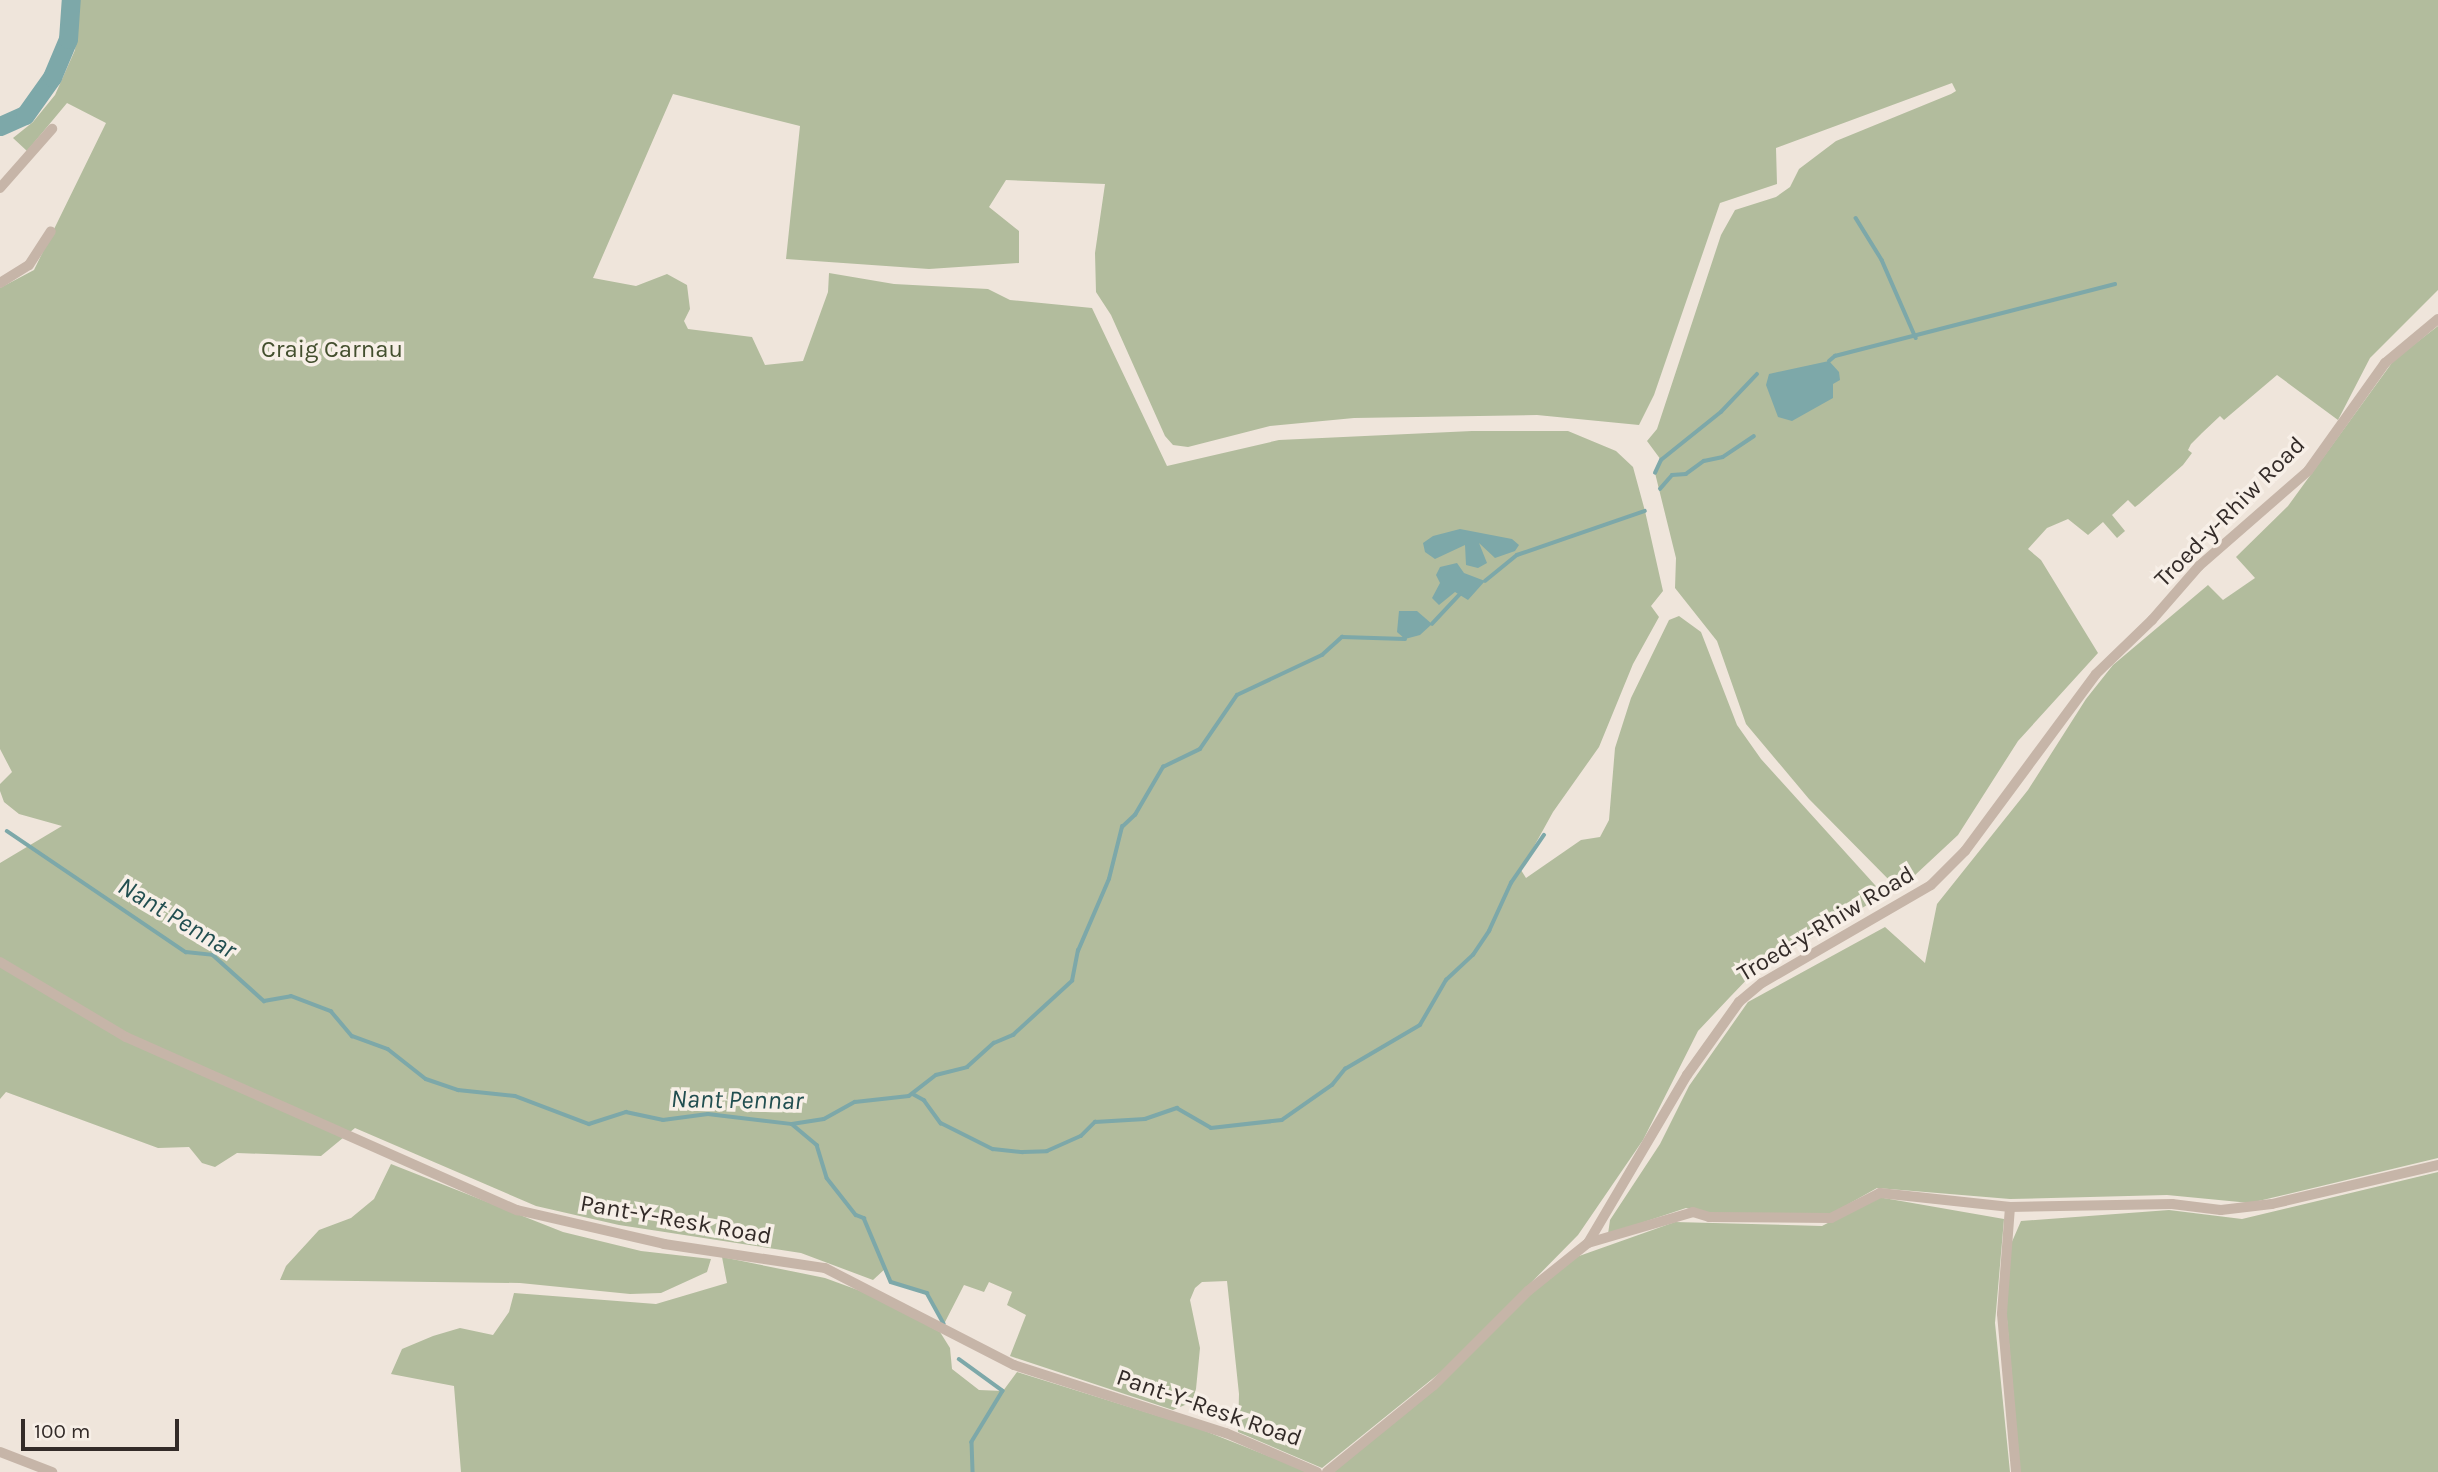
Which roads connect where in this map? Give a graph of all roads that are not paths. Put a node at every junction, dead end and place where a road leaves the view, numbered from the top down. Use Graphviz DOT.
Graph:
graph roads {
  1 [pos="52,129"];
  2 [pos="0,188"];
  3 [pos="51,230"];
  4 [pos="0,282"];
  5 [pos="2438,318"];
  6 [pos="0,962"];
  7 [pos="2438,1165"];
  8 [pos="2010,1207"];
  9 [pos="1588,1243"];
  10 [pos="0,1452"];
  11 [pos="51,1472"];
  12 [pos="1317,1472"];
  13 [pos="1327,1472"];
  14 [pos="2016,1472"];
  1 -- 2 [label="street"];
  3 -- 4 [label="street"];
  5 -- 9 [label="street, Troed-y-Rhiw Road"];
  6 -- 12 [label="street, Pant-Y-Resk Road"];
  7 -- 8 [label="street"];
  8 -- 9 [label="street"];
  8 -- 14 [label="street"];
  9 -- 13 [label="street, Troed-y-Rhiw Road"];
  10 -- 11 [label="street"];
}
